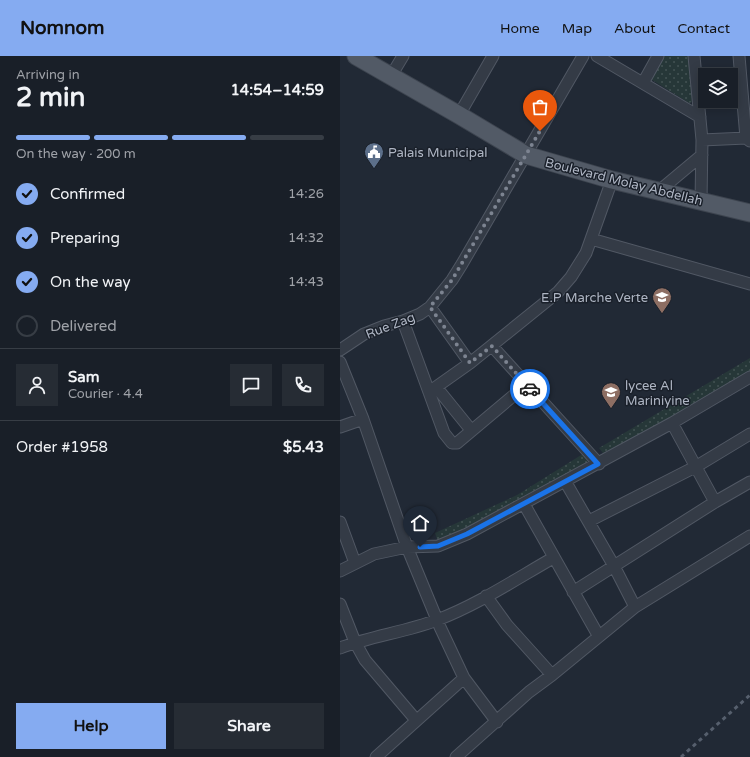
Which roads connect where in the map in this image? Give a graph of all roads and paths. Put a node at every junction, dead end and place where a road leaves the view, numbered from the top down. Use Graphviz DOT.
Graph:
graph roads {
  1 [pos="356,56"];
  2 [pos="403,56"];
  3 [pos="493,56"];
  4 [pos="583,56"];
  5 [pos="597,56"];
  6 [pos="658,56"];
  7 [pos="694,56"];
  8 [pos="739,56"];
  9 [pos="391,76"];
  10 [pos="643,83"];
  11 [pos="459,114"];
  12 [pos="700,117"];
  13 [pos="748,139"];
  14 [pos="702,140"];
  15 [pos="702,155"];
  16 [pos="526,156"];
  17 [pos="612,180"];
  18 [pos="659,191"];
  19 [pos="701,201"];
  20 [pos="750,213"];
  21 [pos="591,239"];
  22 [pos="750,284"];
  23 [pos="430,307"];
  24 [pos="403,321"];
  25 [pos="492,346"];
  26 [pos="340,350"];
  27 [pos="470,363"];
  28 [pos="341,367"];
  29 [pos="750,377"];
  30 [pos="526,385"];
  31 [pos="433,390"];
  32 [pos="363,419"];
  33 [pos="672,423"];
  34 [pos="340,428"];
  35 [pos="471,430"];
  36 [pos="750,434"];
  37 [pos="598,464"];
  38 [pos="697,466"];
  39 [pos="566,481"];
  40 [pos="750,482"];
  41 [pos="715,502"];
  42 [pos="524,504"];
  43 [pos="589,521"];
  44 [pos="340,522"];
  45 [pos="750,536"];
  46 [pos="407,547"];
  47 [pos="553,558"];
  48 [pos="355,563"];
  49 [pos="614,566"];
  50 [pos="340,571"];
  51 [pos="573,592"];
  52 [pos="486,596"];
  53 [pos="340,604"];
  54 [pos="635,607"];
  55 [pos="437,620"];
  56 [pos="598,635"];
  57 [pos="355,642"];
  58 [pos="340,648"];
  59 [pos="552,675"];
  60 [pos="464,678"];
  61 [pos="416,720"];
  62 [pos="496,722"];
  63 [pos="376,757"];
  64 [pos="456,757"];
  1 -- 9 [label="main road, Boulevard Molay Abdellah"];
  2 -- 9 [label="street"];
  3 -- 11 [label="street"];
  4 -- 16 [label="street, Rue Zag"];
  5 -- 10 [label="street"];
  6 -- 10 [label="street"];
  7 -- 12 [label="street"];
  8 -- 13 [label="street"];
  9 -- 11 [label="main road, Boulevard Molay Abdellah"];
  10 -- 12 [label="street"];
  11 -- 16 [label="main road, Boulevard Molay Abdellah"];
  12 -- 14 [label="street"];
  13 -- 14 [label="street"];
  14 -- 15 [label="street"];
  15 -- 18 [label="street"];
  15 -- 19 [label="street"];
  16 -- 17 [label="main road, Boulevard Molay Abdellah"];
  16 -- 23 [label="street, Rue Zag"];
  17 -- 18 [label="main road, Boulevard Molay Abdellah"];
  17 -- 21 [label="street"];
  18 -- 19 [label="main road, Boulevard Molay Abdellah"];
  19 -- 20 [label="main road, Boulevard Molay Abdellah"];
  21 -- 22 [label="street"];
  21 -- 25 [label="street"];
  23 -- 24 [label="street, Rue Zag"];
  23 -- 27 [label="street"];
  24 -- 26 [label="street, Rue Zag"];
  24 -- 31 [label="street"];
  25 -- 27 [label="street"];
  25 -- 30 [label="street"];
  27 -- 31 [label="street"];
  28 -- 32 [label="street"];
  29 -- 33 [label="street"];
  30 -- 35 [label="street"];
  30 -- 37 [label="street"];
  31 -- 35 [label="street"];
  31 -- 35 [label="street"];
  32 -- 34 [label="street"];
  32 -- 46 [label="street"];
  33 -- 37 [label="street"];
  33 -- 38 [label="street"];
  36 -- 38 [label="street"];
  37 -- 39 [label="street"];
  38 -- 41 [label="street"];
  38 -- 43 [label="street"];
  39 -- 42 [label="street"];
  39 -- 43 [label="street"];
  40 -- 41 [label="street"];
  41 -- 49 [label="street"];
  42 -- 46 [label="street"];
  42 -- 47 [label="street"];
  43 -- 49 [label="street"];
  44 -- 48 [label="street"];
  45 -- 54 [label="street"];
  46 -- 48 [label="street"];
  46 -- 55 [label="street"];
  47 -- 51 [label="street"];
  47 -- 52 [label="street"];
  48 -- 50 [label="street"];
  49 -- 51 [label="street"];
  49 -- 54 [label="street"];
  51 -- 56 [label="street"];
  52 -- 55 [label="street"];
  52 -- 59 [label="street"];
  53 -- 57 [label="street"];
  54 -- 56 [label="street"];
  55 -- 57 [label="street"];
  55 -- 60 [label="street"];
  56 -- 59 [label="street"];
  57 -- 58 [label="street"];
  57 -- 61 [label="street"];
  59 -- 62 [label="street"];
  60 -- 61 [label="street"];
  60 -- 62 [label="street"];
  61 -- 63 [label="street"];
  62 -- 64 [label="street"];
}
